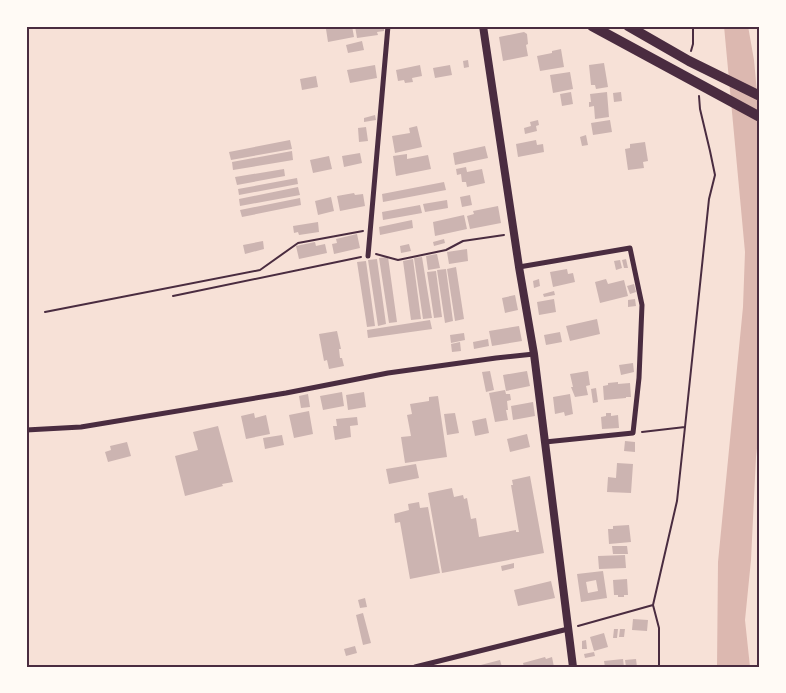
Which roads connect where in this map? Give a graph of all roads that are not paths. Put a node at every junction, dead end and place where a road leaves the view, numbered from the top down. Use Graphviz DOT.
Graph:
graph roads {
  1 [pos="388,26"];
  2 [pos="483,26"];
  3 [pos="592,26"];
  4 [pos="628,26"];
  5 [pos="760,96"];
  6 [pos="760,117"];
  7 [pos="368,256"];
  8 [pos="519,267"];
  9 [pos="534,354"];
  10 [pos="26,430"];
  11 [pos="545,442"];
  12 [pos="568,628"];
  13 [pos="415,667"];
  14 [pos="572,667"];
  1 -- 7 [label="street"];
  2 -- 8 [label="street"];
  3 -- 6 [label="highway"];
  4 -- 5 [label="highway"];
  8 -- 9 [label="street"];
  8 -- 11 [label="street"];
  9 -- 10 [label="street"];
  9 -- 11 [label="street"];
  11 -- 12 [label="street"];
  12 -- 13 [label="street"];
  12 -- 14 [label="street"];
}
